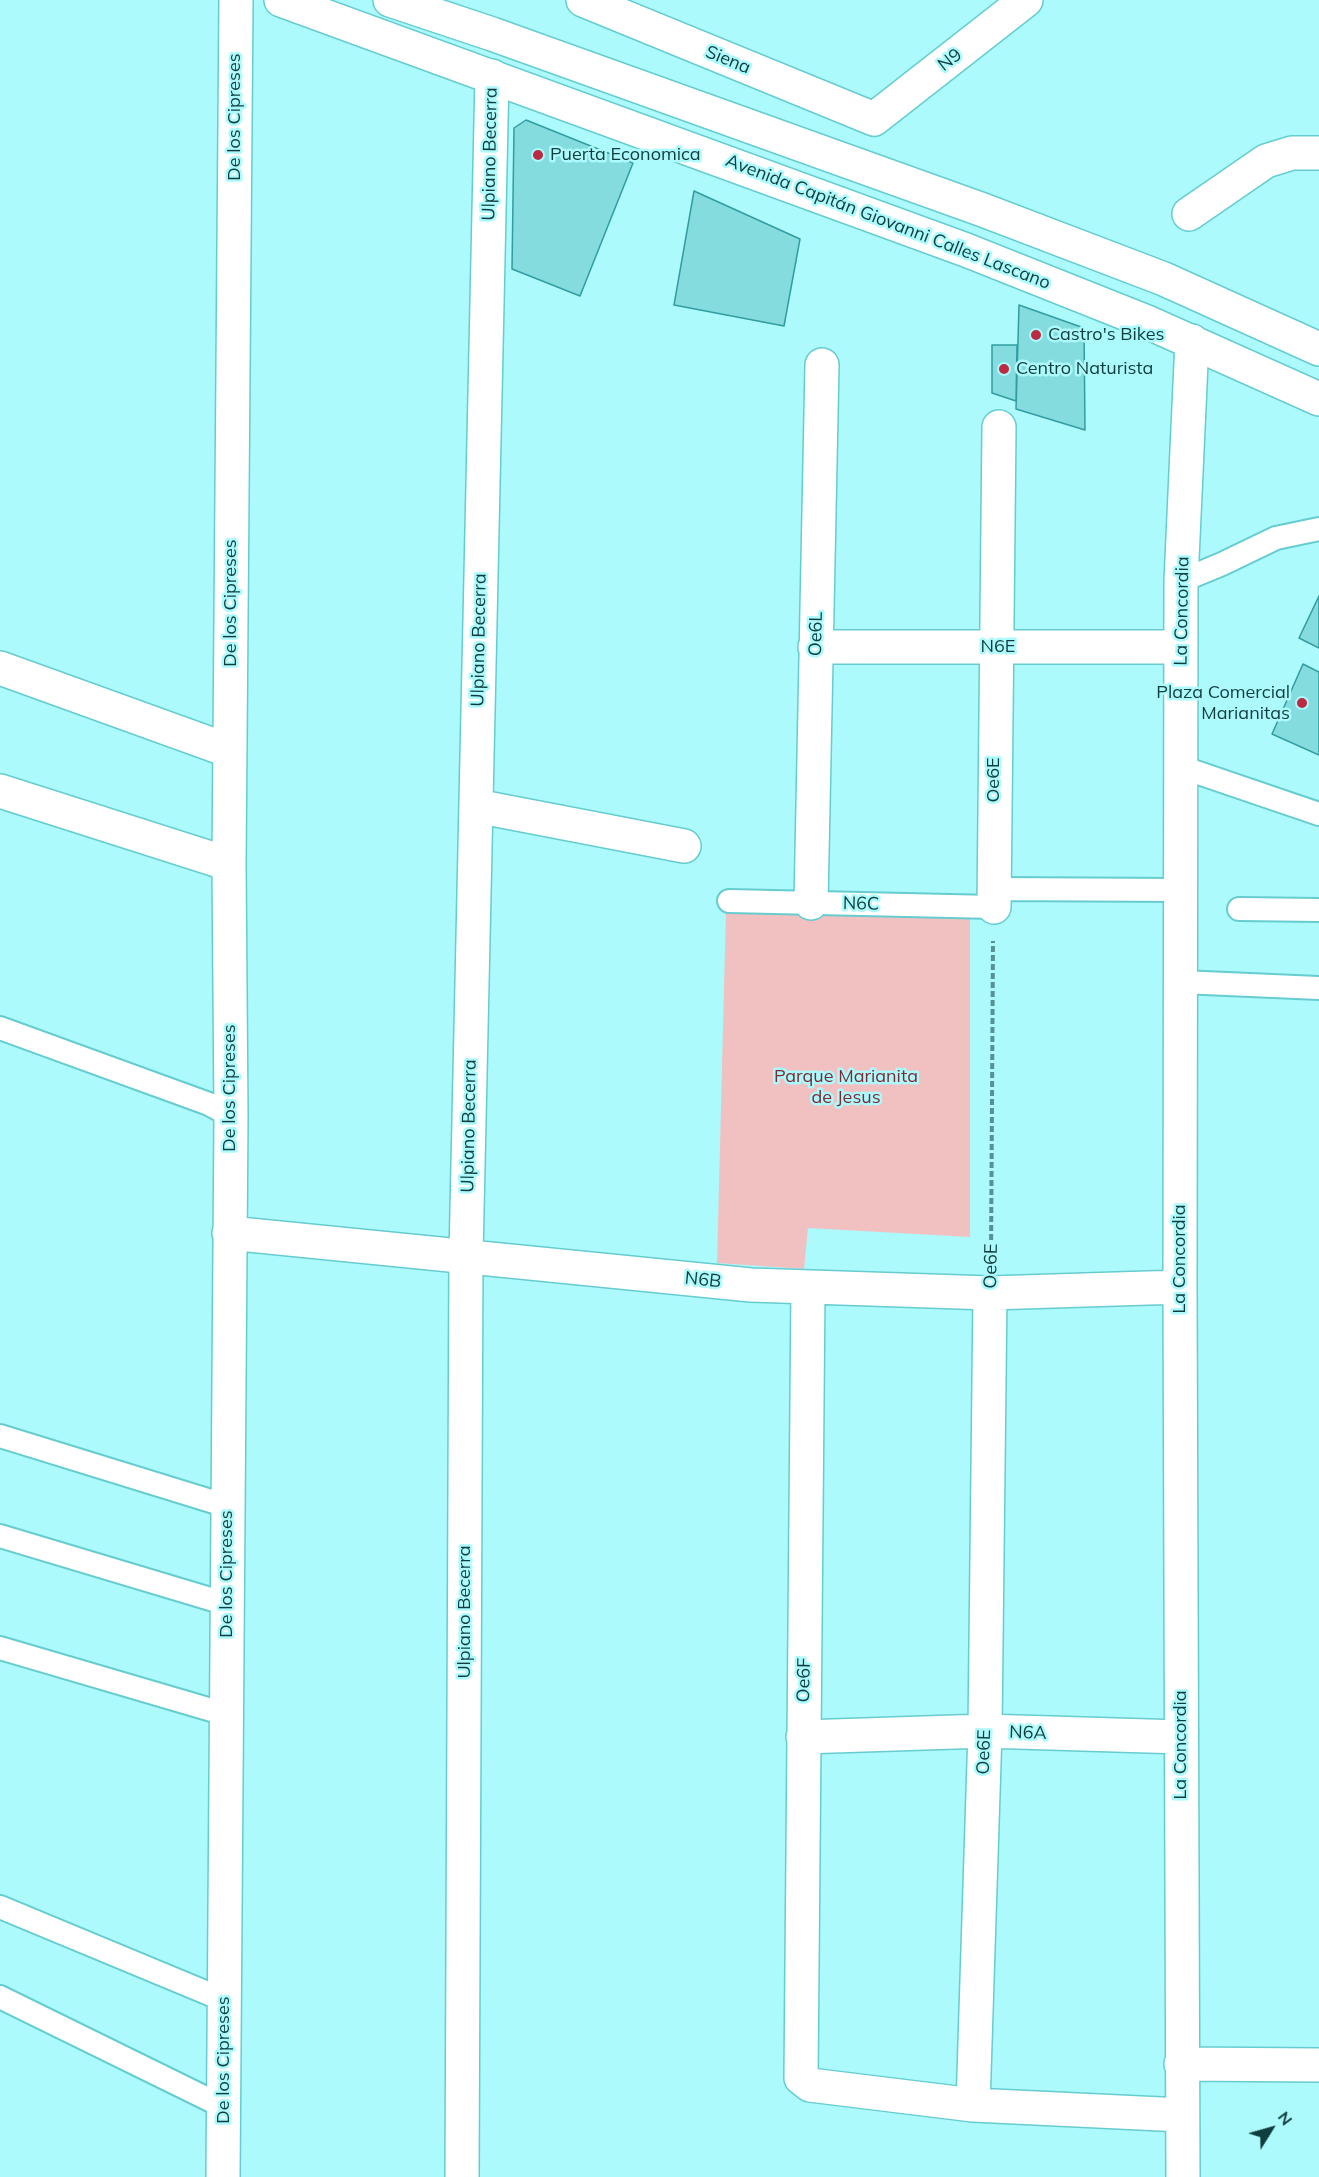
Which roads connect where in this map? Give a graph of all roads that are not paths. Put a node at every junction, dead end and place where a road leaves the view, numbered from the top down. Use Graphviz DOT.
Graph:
graph roads {
  1 [pos="236,0"];
  2 [pos="281,0"];
  3 [pos="390,0"];
  4 [pos="583,0"];
  5 [pos="1026,0"];
  6 [pos="492,76"];
  7 [pos="874,119"];
  8 [pos="1319,153"];
  9 [pos="1189,214"];
  10 [pos="1192,341"];
  11 [pos="1319,349"];
  12 [pos="822,365"];
  13 [pos="1319,399"];
  14 [pos="999,427"];
  15 [pos="1319,529"];
  16 [pos="1181,581"];
  17 [pos="1181,646"];
  18 [pos="815,647"];
  19 [pos="995,647"];
  20 [pos="0,668"];
  21 [pos="230,751"];
  22 [pos="1181,767"];
  23 [pos="0,791"];
  24 [pos="476,806"];
  25 [pos="1319,813"];
  26 [pos="684,846"];
  27 [pos="229,864"];
  28 [pos="1181,890"];
  29 [pos="994,898"];
  30 [pos="729,901"];
  31 [pos="811,903"];
  32 [pos="1239,909"];
  33 [pos="1319,910"];
  34 [pos="1180,982"];
  35 [pos="1319,988"];
  36 [pos="0,1028"];
  37 [pos="231,1116"];
  38 [pos="229,1233"];
  39 [pos="466,1256"];
  40 [pos="1180,1287"];
  41 [pos="808,1288"];
  42 [pos="990,1293"];
  43 [pos="0,1436"];
  44 [pos="227,1506"];
  45 [pos="0,1536"];
  46 [pos="226,1604"];
  47 [pos="0,1648"];
  48 [pos="225,1714"];
  49 [pos="985,1731"];
  50 [pos="803,1737"];
  51 [pos="1181,1737"];
  52 [pos="0,1907"];
  53 [pos="0,1997"];
  54 [pos="224,2000"];
  55 [pos="1181,2064"];
  56 [pos="1319,2065"];
  57 [pos="973,2105"];
  58 [pos="224,2106"];
  59 [pos="1182,2115"];
  60 [pos="223,2177"];
  61 [pos="462,2177"];
  62 [pos="1183,2177"];
  1 -- 21 [label="street, De los Cipreses"];
  2 -- 6 [label="street, Avenida Capitán Giovanni Calles Lascano"];
  3 -- 11 [label="street"];
  4 -- 7 [label="street, Siena"];
  5 -- 7 [label="street, N9"];
  6 -- 10 [label="street, Avenida Capitán Giovanni Calles Lascano"];
  6 -- 24 [label="street, Ulpiano Becerra"];
  8 -- 9 [label="street"];
  10 -- 13 [label="street, Avenida Capitán Giovanni Calles Lascano"];
  10 -- 16 [label="street, La Concordia"];
  12 -- 18 [label="street, Oe6L"];
  14 -- 19 [label="street, Oe6E"];
  15 -- 16 [label="lane"];
  16 -- 17 [label="street, La Concordia"];
  17 -- 19 [label="street, N6E"];
  17 -- 22 [label="street, La Concordia"];
  18 -- 19 [label="street, N6E"];
  18 -- 31 [label="street, Oe6L"];
  19 -- 29 [label="street, Oe6E"];
  20 -- 21 [label="street"];
  21 -- 27 [label="street, De los Cipreses"];
  22 -- 25 [label="lane"];
  22 -- 28 [label="street, La Concordia"];
  23 -- 27 [label="street"];
  24 -- 26 [label="street"];
  24 -- 39 [label="street, Ulpiano Becerra"];
  27 -- 37 [label="street, De los Cipreses"];
  28 -- 29 [label="lane, N6C"];
  28 -- 34 [label="street, La Concordia"];
  29 -- 31 [label="lane, N6C"];
  30 -- 31 [label="lane, N6C"];
  32 -- 33 [label="lane"];
  34 -- 35 [label="lane"];
  34 -- 40 [label="street, La Concordia"];
  36 -- 37 [label="lane"];
  37 -- 38 [label="street, De los Cipreses"];
  38 -- 39 [label="street, N6B"];
  38 -- 44 [label="street, De los Cipreses"];
  39 -- 41 [label="street, N6B"];
  39 -- 61 [label="street, Ulpiano Becerra"];
  40 -- 42 [label="street, N6B"];
  40 -- 51 [label="street, La Concordia"];
  41 -- 42 [label="street, N6B"];
  41 -- 50 [label="street, Oe6F"];
  42 -- 49 [label="street, Oe6E"];
  43 -- 44 [label="lane"];
  44 -- 46 [label="street, De los Cipreses"];
  45 -- 46 [label="lane"];
  46 -- 48 [label="street, De los Cipreses"];
  47 -- 48 [label="lane"];
  48 -- 54 [label="street, De los Cipreses"];
  49 -- 50 [label="street, N6A"];
  49 -- 51 [label="street, N6A"];
  49 -- 57 [label="street, Oe6E"];
  50 -- 57 [label="street, Oe6F"];
  51 -- 55 [label="street, La Concordia"];
  52 -- 54 [label="lane"];
  53 -- 58 [label="lane"];
  54 -- 58 [label="street, De los Cipreses"];
  55 -- 56 [label="street"];
  55 -- 59 [label="street, La Concordia"];
  57 -- 59 [label="street"];
  58 -- 60 [label="street, De los Cipreses"];
  59 -- 62 [label="street, La Concordia"];
}
